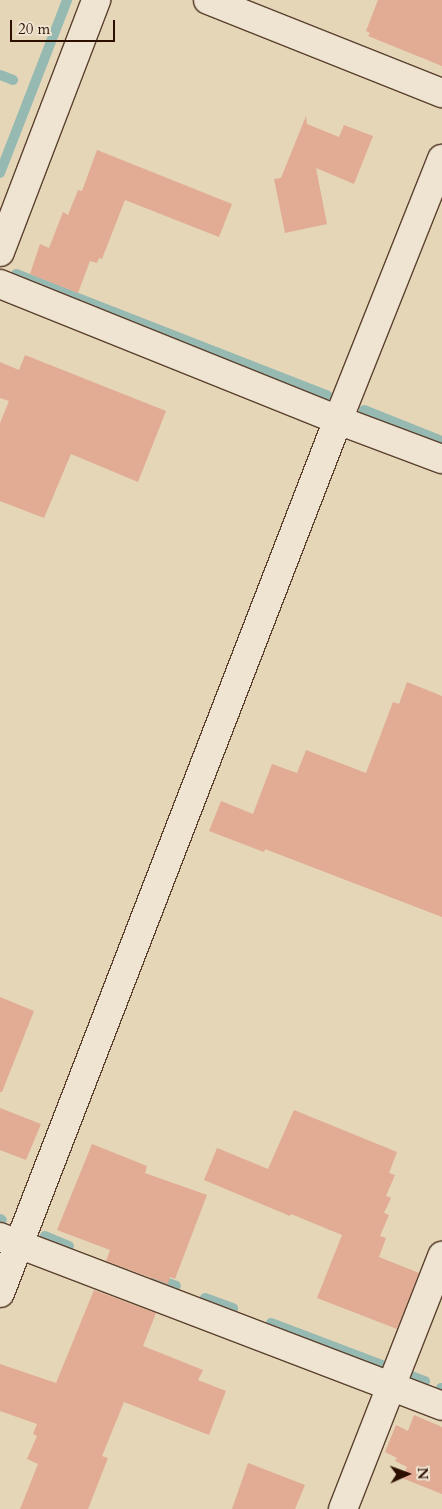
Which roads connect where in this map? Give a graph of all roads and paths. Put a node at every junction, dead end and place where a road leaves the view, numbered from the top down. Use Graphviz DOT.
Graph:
graph roads {
  1 [pos="96,0"];
  2 [pos="208,0"];
  3 [pos="442,93"];
  4 [pos="442,158"];
  5 [pos="0,252"];
  6 [pos="0,284"];
  7 [pos="338,420"];
  8 [pos="442,459"];
  9 [pos="9,1241"];
  10 [pos="442,1256"];
  11 [pos="0,1293"];
  12 [pos="390,1386"];
  13 [pos="442,1406"];
  14 [pos="343,1509"];
  1 -- 5 [label="street"];
  2 -- 3 [label="street"];
  4 -- 7 [label="street"];
  6 -- 7 [label="street"];
  7 -- 8 [label="street"];
  7 -- 9 [label="street"];
  9 -- 11 [label="street"];
  9 -- 12 [label="street"];
  10 -- 12 [label="street"];
  12 -- 13 [label="street"];
  12 -- 14 [label="street"];
}
